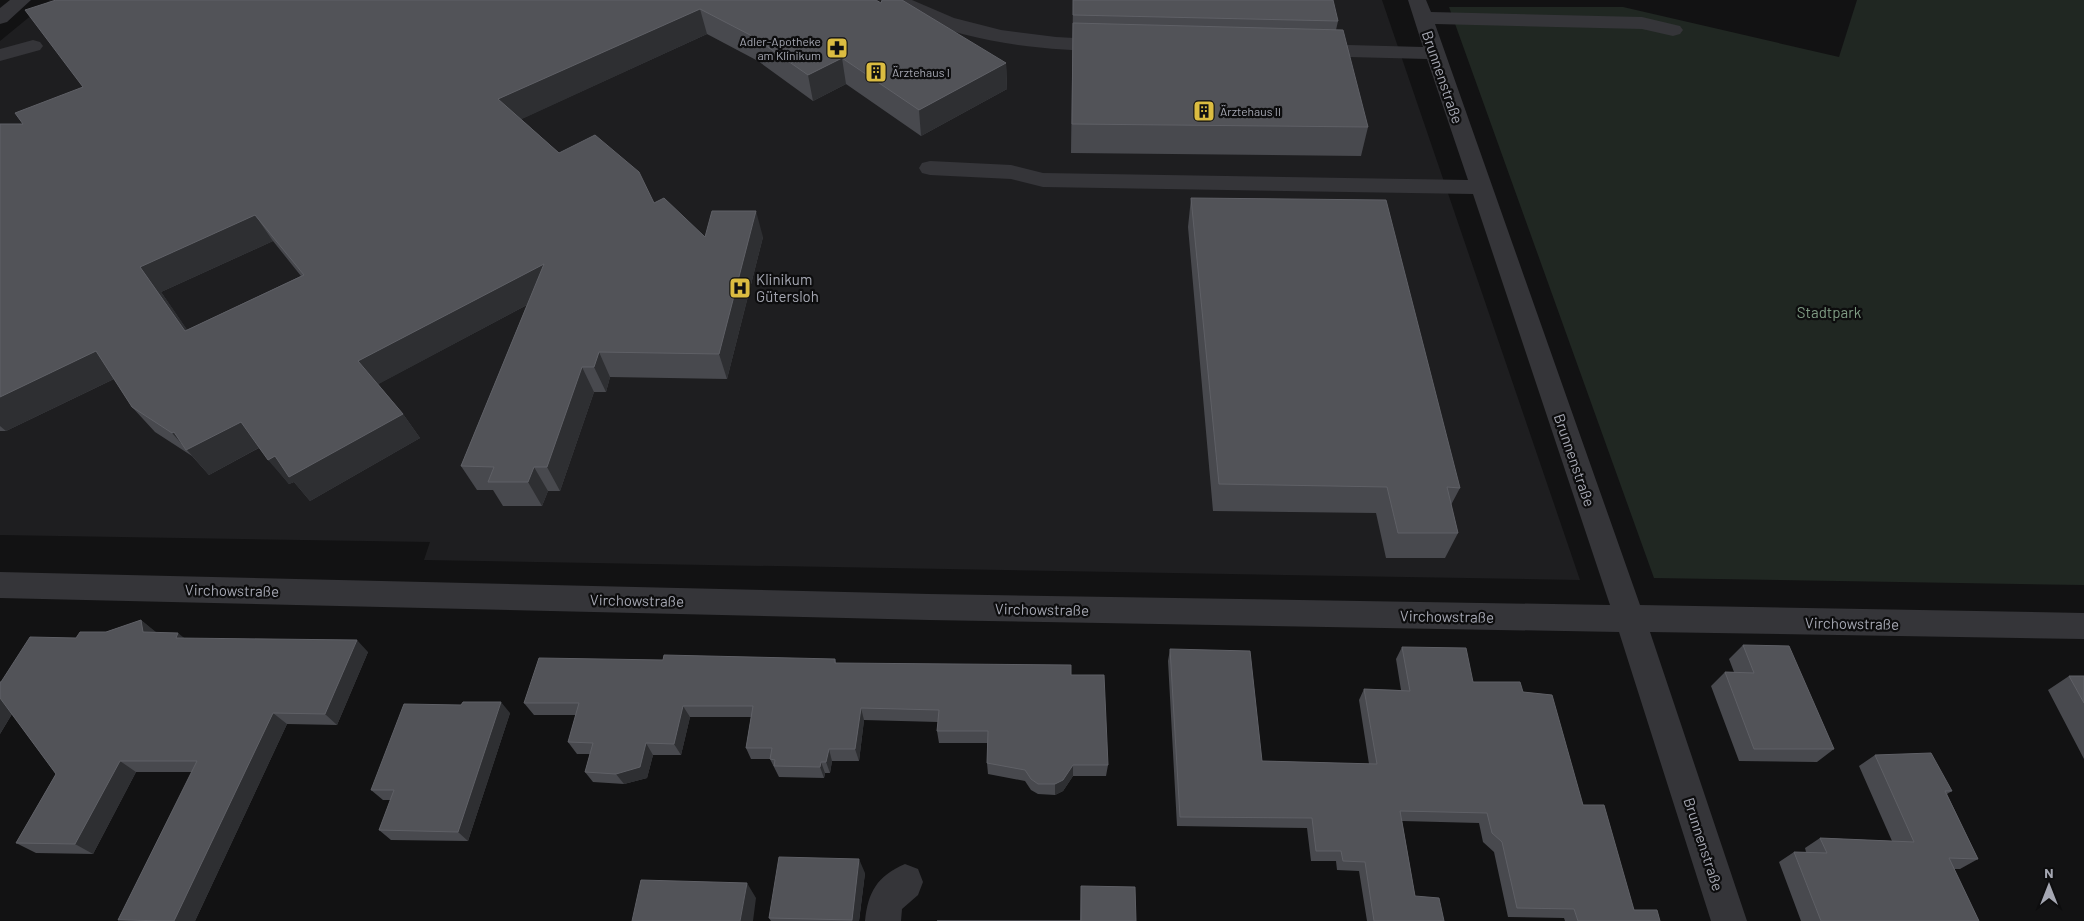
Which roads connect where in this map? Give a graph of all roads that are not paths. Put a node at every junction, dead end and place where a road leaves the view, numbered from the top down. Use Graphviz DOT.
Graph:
graph roads {
  1 [pos="22,0"];
  2 [pos="897,0"];
  3 [pos="1420,9"];
  4 [pos="0,18"];
  5 [pos="1673,30"];
  6 [pos="33,46"];
  7 [pos="1133,46"];
  8 [pos="1297,50"];
  9 [pos="1435,53"];
  10 [pos="0,55"];
  11 [pos="930,168"];
  12 [pos="1481,187"];
  13 [pos="0,585"];
  14 [pos="1630,619"];
  15 [pos="2084,626"];
  16 [pos="904,882"];
  17 [pos="883,921"];
  18 [pos="1729,921"];
  1 -- 4 [label="street"];
  2 -- 7 [label="street"];
  3 -- 5 [label="street"];
  3 -- 9 [label="street, Brunnenstraße"];
  6 -- 10 [label="street"];
  8 -- 9 [label="street"];
  9 -- 12 [label="street, Brunnenstraße"];
  11 -- 12 [label="street"];
  12 -- 14 [label="street, Brunnenstraße"];
  13 -- 14 [label="street, Virchowstraße"];
  14 -- 15 [label="street, Virchowstraße"];
  14 -- 18 [label="street, Brunnenstraße"];
  16 -- 17 [label="street"];
}
